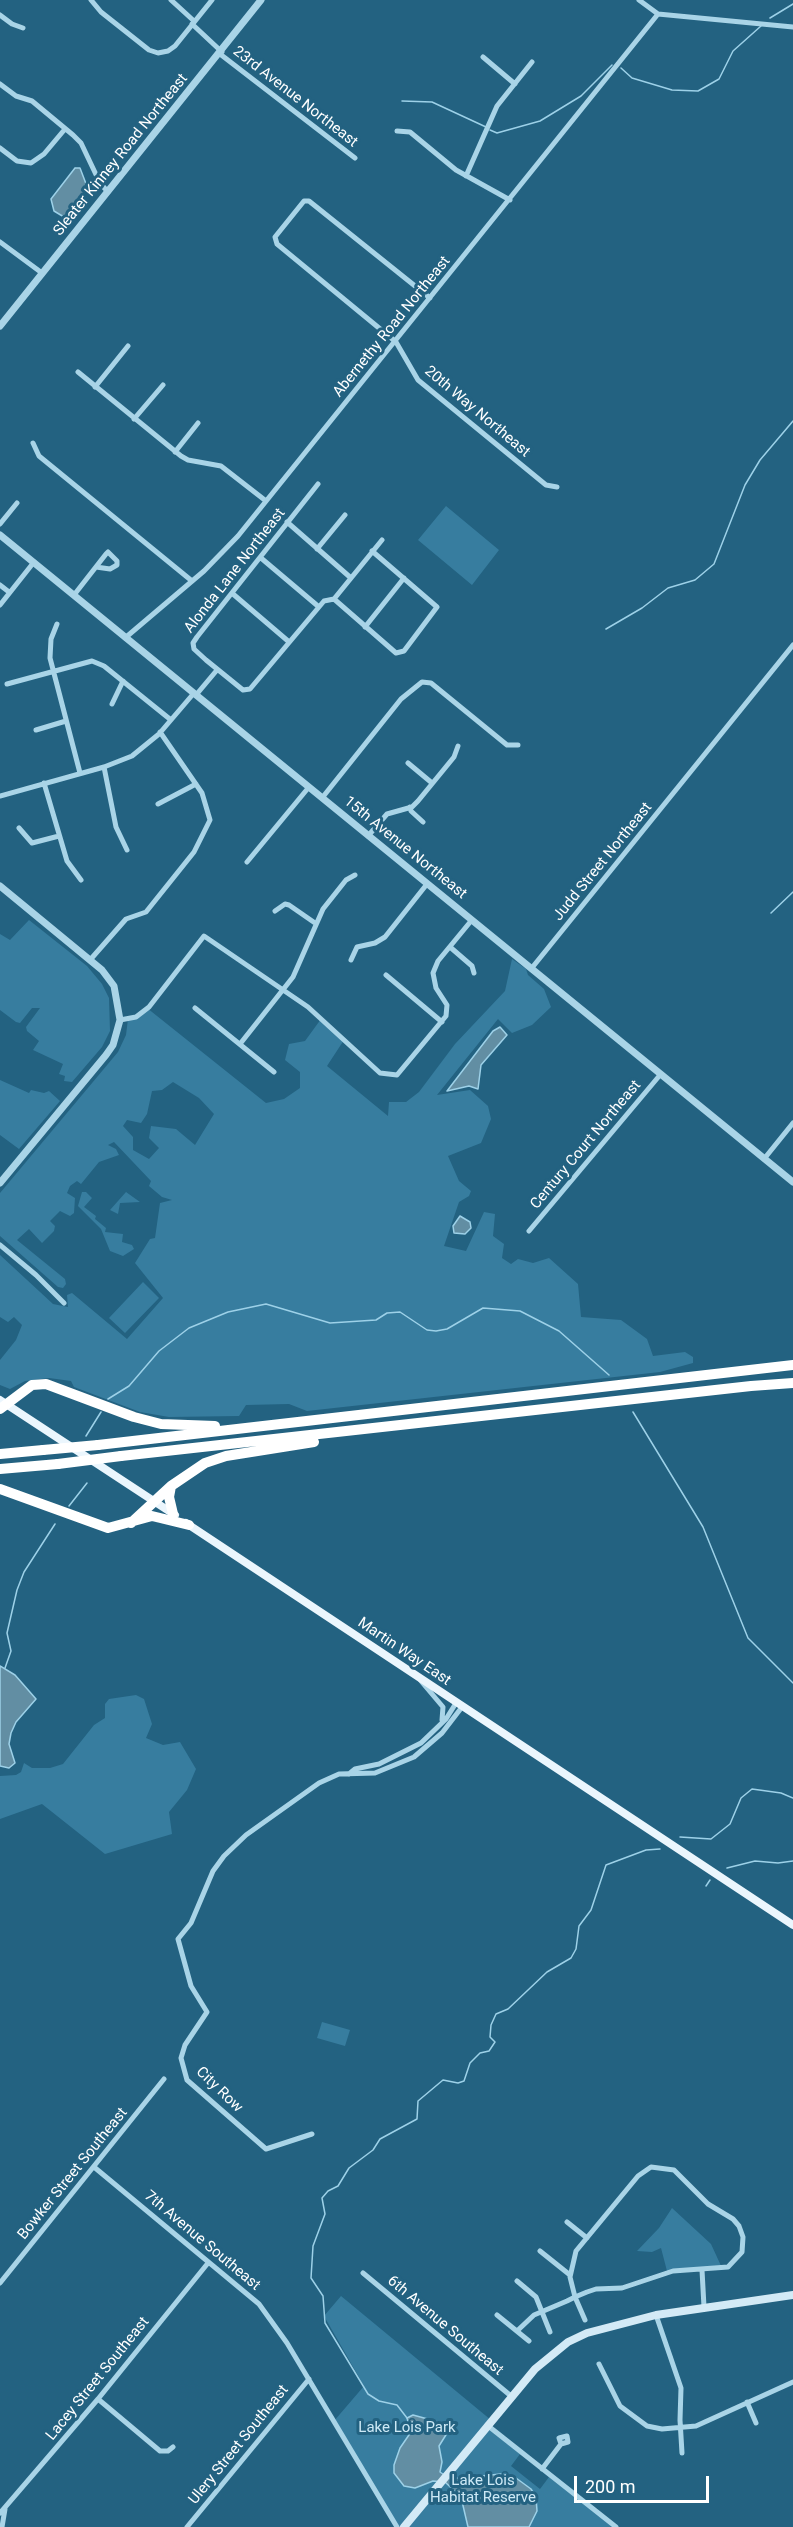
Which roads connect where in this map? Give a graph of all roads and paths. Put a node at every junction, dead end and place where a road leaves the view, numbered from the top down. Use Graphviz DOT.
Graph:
graph roads {
  1 [pos="91,0"];
  2 [pos="171,0"];
  3 [pos="212,0"];
  4 [pos="261,0"];
  5 [pos="639,0"];
  6 [pos="658,14"];
  7 [pos="0,15"];
  8 [pos="193,23"];
  9 [pos="793,27"];
  10 [pos="23,28"];
  11 [pos="221,53"];
  12 [pos="483,57"];
  13 [pos="532,62"];
  14 [pos="0,84"];
  15 [pos="515,84"];
  16 [pos="65,129"];
  17 [pos="397,131"];
  18 [pos="0,148"];
  19 [pos="355,158"];
  20 [pos="466,176"];
  21 [pos="108,192"];
  22 [pos="510,200"];
  23 [pos="0,242"];
  24 [pos="42,273"];
  25 [pos="430,298"];
  26 [pos="0,326"];
  27 [pos="396,342"];
  28 [pos="128,346"];
  29 [pos="78,372"];
  30 [pos="163,385"];
  31 [pos="95,387"];
  32 [pos="134,419"];
  33 [pos="198,423"];
  34 [pos="33,443"];
  35 [pos="175,452"];
  36 [pos="318,484"];
  37 [pos="557,487"];
  38 [pos="266,501"];
  39 [pos="17,503"];
  40 [pos="345,515"];
  41 [pos="287,522"];
  42 [pos="0,524"];
  43 [pos="0,535"];
  44 [pos="382,540"];
  45 [pos="317,549"];
  46 [pos="372,551"];
  47 [pos="261,558"];
  48 [pos="34,562"];
  49 [pos="96,567"];
  50 [pos="351,578"];
  51 [pos="404,578"];
  52 [pos="192,581"];
  53 [pos="0,585"];
  54 [pos="9,592"];
  55 [pos="233,594"];
  56 [pos="74,595"];
  57 [pos="334,599"];
  58 [pos="0,605"];
  59 [pos="319,607"];
  60 [pos="57,624"];
  61 [pos="365,627"];
  62 [pos="125,638"];
  63 [pos="288,641"];
  64 [pos="793,645"];
  65 [pos="218,670"];
  66 [pos="53,671"];
  67 [pos="123,681"];
  68 [pos="7,684"];
  69 [pos="195,694"];
  70 [pos="112,704"];
  71 [pos="171,720"];
  72 [pos="66,722"];
  73 [pos="36,730"];
  74 [pos="160,732"];
  75 [pos="518,745"];
  76 [pos="458,746"];
  77 [pos="408,763"];
  78 [pos="104,767"];
  79 [pos="80,773"];
  80 [pos="44,783"];
  81 [pos="432,783"];
  82 [pos="196,784"];
  83 [pos="309,787"];
  84 [pos="1,794"];
  85 [pos="322,798"];
  86 [pos="158,804"];
  87 [pos="410,807"];
  88 [pos="423,822"];
  89 [pos="19,828"];
  90 [pos="60,836"];
  91 [pos="368,836"];
  92 [pos="127,850"];
  93 [pos="247,862"];
  94 [pos="355,875"];
  95 [pos="81,880"];
  96 [pos="427,884"];
  97 [pos="0,886"];
  98 [pos="274,911"];
  99 [pos="471,921"];
  100 [pos="315,923"];
  101 [pos="450,947"];
  102 [pos="90,960"];
  103 [pos="351,960"];
  104 [pos="531,969"];
  105 [pos="474,974"];
  106 [pos="386,975"];
  107 [pos="285,990"];
  108 [pos="195,1008"];
  109 [pos="120,1020"];
  110 [pos="442,1022"];
  111 [pos="240,1044"];
  112 [pos="274,1072"];
  113 [pos="660,1075"];
  114 [pos="793,1123"];
  115 [pos="764,1159"];
  116 [pos="793,1182"];
  117 [pos="0,1184"];
  118 [pos="529,1231"];
  119 [pos="0,1245"];
  120 [pos="64,1303"];
  121 [pos="793,1365"];
  122 [pos="793,1383"];
  123 [pos="2,1404"];
  124 [pos="251,1427"];
  125 [pos="340,1432"];
  126 [pos="0,1454"];
  127 [pos="0,1469"];
  128 [pos="171,1486"];
  129 [pos="0,1489"];
  130 [pos="153,1501"];
  131 [pos="173,1514"];
  132 [pos="131,1523"];
  133 [pos="189,1525"];
  134 [pos="420,1679"];
  135 [pos="459,1705"];
  136 [pos="439,1726"];
  137 [pos="349,1774"];
  138 [pos="793,1925"];
  139 [pos="164,2079"];
  140 [pos="312,2134"];
  141 [pos="94,2166"];
  142 [pos="567,2222"];
  143 [pos="587,2238"];
  144 [pos="540,2251"];
  145 [pos="208,2263"];
  146 [pos="702,2270"];
  147 [pos="363,2273"];
  148 [pos="570,2274"];
  149 [pos="518,2281"];
  150 [pos="0,2283"];
  151 [pos="793,2295"];
  152 [pos="575,2297"];
  153 [pos="704,2307"];
  154 [pos="542,2312"];
  155 [pos="497,2315"];
  156 [pos="656,2315"];
  157 [pos="585,2320"];
  158 [pos="518,2331"];
  159 [pos="550,2332"];
  160 [pos="529,2341"];
  161 [pos="599,2364"];
  162 [pos="309,2379"];
  163 [pos="793,2382"];
  164 [pos="511,2396"];
  165 [pos="98,2399"];
  166 [pos="747,2402"];
  167 [pos="756,2424"];
  168 [pos="487,2425"];
  169 [pos="681,2429"];
  170 [pos="561,2444"];
  171 [pos="173,2447"];
  172 [pos="682,2453"];
  173 [pos="542,2469"];
  174 [pos="3,2511"];
  175 [pos="2,2527"];
  176 [pos="187,2527"];
  177 [pos="397,2527"];
  178 [pos="404,2527"];
  179 [pos="616,2527"];
  1 -- 8 [label="street"];
  2 -- 8 [label="street, 23rd Avenue Northeast"];
  3 -- 8 [label="street"];
  4 -- 11 [label="street, Sleater Kinney Road Northeast"];
  5 -- 6 [label="street"];
  6 -- 9 [label="street"];
  6 -- 22 [label="street, Abernethy Road Northeast"];
  7 -- 10 [label="street"];
  8 -- 11 [label="street, 23rd Avenue Northeast"];
  11 -- 19 [label="street, 23rd Avenue Northeast"];
  11 -- 21 [label="street, Sleater Kinney Road Northeast"];
  12 -- 15 [label="street"];
  13 -- 15 [label="street"];
  14 -- 16 [label="street"];
  15 -- 20 [label="street"];
  16 -- 18 [label="street"];
  16 -- 21 [label="street"];
  17 -- 20 [label="street"];
  20 -- 22 [label="street"];
  21 -- 24 [label="street, Sleater Kinney Road Northeast"];
  22 -- 25 [label="street, Abernethy Road Northeast"];
  23 -- 24 [label="street"];
  24 -- 26 [label="street, Sleater Kinney Road Northeast"];
  25 -- 27 [label="street, Abernethy Road Northeast"];
  25 -- 27 [label="street"];
  27 -- 37 [label="street, 20th Way Northeast"];
  27 -- 38 [label="street, Abernethy Road Northeast"];
  28 -- 31 [label="street"];
  29 -- 31 [label="street"];
  30 -- 32 [label="street"];
  31 -- 32 [label="street"];
  32 -- 35 [label="street"];
  33 -- 35 [label="street"];
  34 -- 52 [label="street"];
  35 -- 38 [label="street"];
  36 -- 41 [label="street, Alonda Lane Northeast"];
  38 -- 52 [label="street, Abernethy Road Northeast"];
  39 -- 42 [label="street"];
  40 -- 45 [label="street"];
  41 -- 45 [label="street"];
  41 -- 47 [label="street, Alonda Lane Northeast"];
  43 -- 48 [label="street, 15th Avenue Northeast"];
  44 -- 46 [label="street, Alonda Lane Northeast"];
  45 -- 50 [label="street"];
  46 -- 50 [label="street, Alonda Lane Northeast"];
  46 -- 51 [label="street"];
  47 -- 55 [label="street, Alonda Lane Northeast"];
  47 -- 59 [label="street"];
  48 -- 54 [label="street"];
  48 -- 56 [label="street, 15th Avenue Northeast"];
  49 -- 56 [label="street"];
  50 -- 57 [label="street, Alonda Lane Northeast"];
  51 -- 61 [label="street"];
  51 -- 61 [label="street"];
  52 -- 62 [label="street, Abernethy Road Northeast"];
  53 -- 54 [label="street"];
  54 -- 58 [label="street"];
  55 -- 63 [label="street"];
  55 -- 65 [label="street, Alonda Lane Northeast"];
  56 -- 62 [label="street, 15th Avenue Northeast"];
  57 -- 59 [label="street, Alonda Lane Northeast"];
  57 -- 61 [label="street"];
  59 -- 63 [label="street, Alonda Lane Northeast"];
  60 -- 66 [label="street"];
  62 -- 69 [label="street, 15th Avenue Northeast"];
  63 -- 65 [label="street, Alonda Lane Northeast"];
  64 -- 104 [label="street, Judd Street Northeast"];
  65 -- 69 [label="street"];
  66 -- 67 [label="street"];
  66 -- 68 [label="street"];
  66 -- 72 [label="street"];
  67 -- 70 [label="street"];
  67 -- 71 [label="street"];
  69 -- 71 [label="street"];
  69 -- 83 [label="street, 15th Avenue Northeast"];
  71 -- 74 [label="street"];
  72 -- 73 [label="street"];
  72 -- 79 [label="street"];
  74 -- 78 [label="street"];
  74 -- 82 [label="street"];
  75 -- 85 [label="street"];
  76 -- 81 [label="street"];
  77 -- 81 [label="street"];
  78 -- 79 [label="street"];
  78 -- 92 [label="street"];
  79 -- 80 [label="street"];
  80 -- 84 [label="street"];
  80 -- 90 [label="street"];
  81 -- 87 [label="street"];
  82 -- 86 [label="street"];
  82 -- 102 [label="street"];
  83 -- 85 [label="street, 15th Avenue Northeast"];
  83 -- 93 [label="street"];
  85 -- 91 [label="street, 15th Avenue Northeast"];
  87 -- 88 [label="street"];
  87 -- 91 [label="street"];
  89 -- 90 [label="street"];
  90 -- 95 [label="street"];
  91 -- 96 [label="street, 15th Avenue Northeast"];
  94 -- 100 [label="street"];
  96 -- 99 [label="street, 15th Avenue Northeast"];
  96 -- 103 [label="street"];
  97 -- 102 [label="street"];
  98 -- 100 [label="street"];
  99 -- 101 [label="street"];
  99 -- 104 [label="street, 15th Avenue Northeast"];
  100 -- 107 [label="street"];
  101 -- 105 [label="street"];
  101 -- 110 [label="street"];
  102 -- 109 [label="street"];
  104 -- 113 [label="street, 15th Avenue Northeast"];
  106 -- 110 [label="street"];
  107 -- 109 [label="street"];
  107 -- 110 [label="street"];
  107 -- 111 [label="street"];
  108 -- 111 [label="street"];
  109 -- 117 [label="street"];
  111 -- 112 [label="street"];
  113 -- 115 [label="street, 15th Avenue Northeast"];
  113 -- 118 [label="street, Century Court Northeast"];
  114 -- 115 [label="street"];
  115 -- 116 [label="street, 15th Avenue Northeast"];
  119 -- 120 [label="street"];
  121 -- 124 [label="highway"];
  122 -- 125 [label="highway"];
  123 -- 124 [label="highway"];
  123 -- 130 [label="main road, Martin Way East"];
  124 -- 126 [label="highway, bridge"];
  125 -- 127 [label="highway, bridge"];
  125 -- 128 [label="highway"];
  128 -- 130 [label="highway"];
  128 -- 131 [label="highway"];
  129 -- 132 [label="highway"];
  130 -- 131 [label="main road, Martin Way East"];
  130 -- 132 [label="highway"];
  131 -- 133 [label="main road, Martin Way East"];
  132 -- 133 [label="highway"];
  133 -- 134 [label="main road, Martin Way East"];
  134 -- 135 [label="main road, Martin Way East"];
  134 -- 136 [label="street"];
  135 -- 136 [label="street"];
  135 -- 137 [label="street"];
  135 -- 138 [label="main road, Martin Way East"];
  136 -- 137 [label="street"];
  137 -- 140 [label="street, City Row"];
  139 -- 141 [label="street, Bowker Street Southeast"];
  141 -- 145 [label="street, 7th Avenue Southeast"];
  141 -- 150 [label="street, Bowker Street Southeast"];
  142 -- 143 [label="street"];
  143 -- 146 [label="street"];
  143 -- 148 [label="street"];
  144 -- 148 [label="street"];
  145 -- 162 [label="street, 7th Avenue Southeast"];
  145 -- 165 [label="street, Lacey Street Southeast"];
  146 -- 152 [label="street"];
  146 -- 153 [label="street"];
  147 -- 164 [label="street, 6th Avenue Southeast"];
  148 -- 152 [label="street"];
  149 -- 154 [label="street"];
  151 -- 153 [label="main road"];
  152 -- 154 [label="street"];
  152 -- 157 [label="street"];
  153 -- 156 [label="main road"];
  154 -- 158 [label="street"];
  154 -- 159 [label="street"];
  155 -- 158 [label="street"];
  156 -- 164 [label="main road"];
  156 -- 169 [label="street"];
  158 -- 160 [label="street"];
  161 -- 169 [label="street"];
  162 -- 176 [label="street, Ulery Street Southeast"];
  162 -- 177 [label="street, 7th Avenue Southeast"];
  163 -- 166 [label="street"];
  164 -- 168 [label="main road"];
  165 -- 171 [label="street"];
  165 -- 174 [label="street, Lacey Street Southeast"];
  166 -- 167 [label="street"];
  166 -- 169 [label="street"];
  168 -- 173 [label="street"];
  168 -- 178 [label="main road"];
  169 -- 172 [label="street"];
  170 -- 173 [label="street"];
  173 -- 179 [label="street"];
  174 -- 175 [label="street, Lacey Street Southeast"];
}
